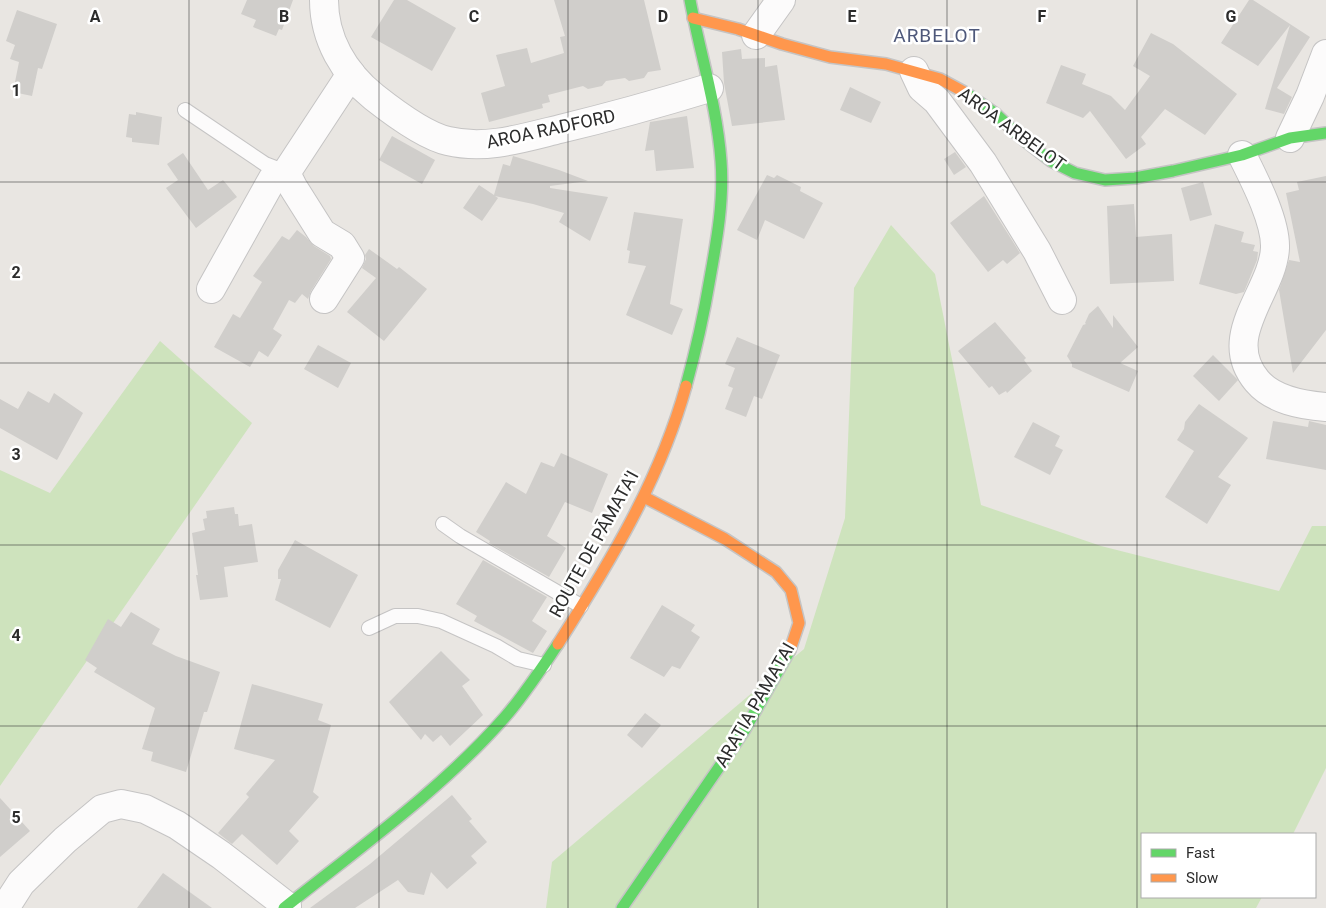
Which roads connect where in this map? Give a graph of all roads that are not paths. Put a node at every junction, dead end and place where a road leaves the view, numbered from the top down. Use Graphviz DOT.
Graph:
graph roads {
  1 [pos="324,0"];
  2 [pos="690,0"];
  3 [pos="781,0"];
  4 [pos="693,18"];
  5 [pos="756,35"];
  6 [pos="1326,54"];
  7 [pos="914,71"];
  8 [pos="351,74"];
  9 [pos="709,88"];
  10 [pos="185,110"];
  11 [pos="1326,133"];
  12 [pos="1290,138"];
  13 [pos="1242,155"];
  14 [pos="286,173"];
  15 [pos="211,289"];
  16 [pos="324,299"];
  17 [pos="1062,300"];
  18 [pos="1326,407"];
  19 [pos="644,497"];
  20 [pos="443,524"];
  21 [pos="581,606"];
  22 [pos="369,628"];
  23 [pos="544,665"];
  24 [pos="286,907"];
  25 [pos="5,908"];
  26 [pos="622,908"];
  1 -- 8 [label="street, AROA RADFORD"];
  2 -- 4 [label="street, ROUTE DE PĀMATA'I"];
  3 -- 5 [label="street"];
  4 -- 5 [label="street, AROA ARBELOT"];
  4 -- 9 [label="street, ROUTE DE PĀMATA'I"];
  5 -- 7 [label="street, AROA ARBELOT"];
  6 -- 12 [label="street"];
  7 -- 13 [label="street, AROA ARBELOT"];
  7 -- 17 [label="street"];
  8 -- 9 [label="street, AROA RADFORD"];
  8 -- 14 [label="street"];
  9 -- 19 [label="street, ROUTE DE PĀMATA'I"];
  10 -- 14 [label="lane"];
  11 -- 12 [label="street, AROA ARBELOT"];
  12 -- 13 [label="street, AROA ARBELOT"];
  13 -- 18 [label="street"];
  14 -- 15 [label="street"];
  14 -- 16 [label="street"];
  19 -- 21 [label="street, ROUTE DE PĀMATA'I"];
  19 -- 26 [label="street, ARATIA PAMATAI"];
  20 -- 21 [label="lane"];
  21 -- 23 [label="street, ROUTE DE PĀMATA'I"];
  22 -- 23 [label="lane"];
  23 -- 24 [label="street, ROUTE DE PĀMATA'I"];
  24 -- 25 [label="street"];
}
